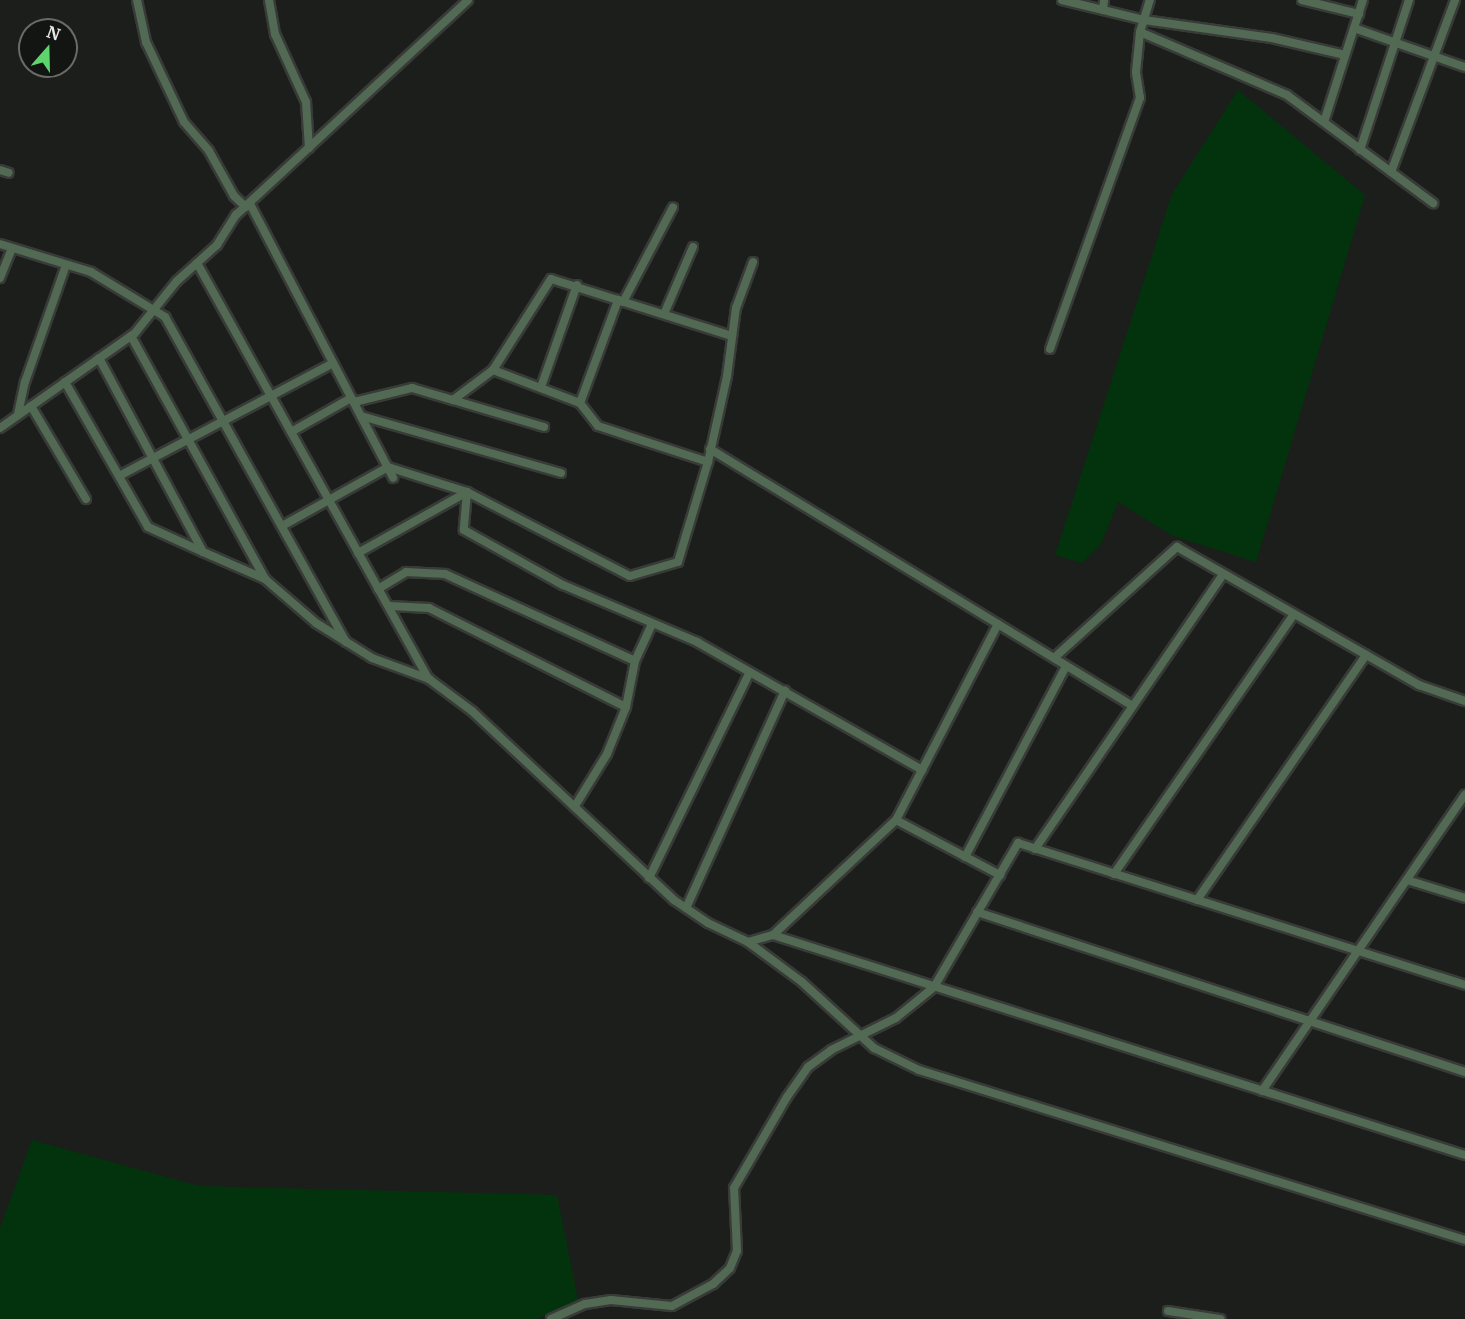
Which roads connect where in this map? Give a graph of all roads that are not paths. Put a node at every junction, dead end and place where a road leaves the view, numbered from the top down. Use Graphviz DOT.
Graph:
graph roads {
  1 [pos="137,0"];
  2 [pos="269,0"];
  3 [pos="468,0"];
  4 [pos="1062,0"];
  5 [pos="1104,0"];
  6 [pos="1150,0"];
  7 [pos="1302,0"];
  8 [pos="1363,0"];
  9 [pos="1409,0"];
  10 [pos="1455,0"];
  11 [pos="1103,10"];
  12 [pos="1359,14"];
  13 [pos="1144,20"];
  14 [pos="1354,28"];
  15 [pos="1140,32"];
  16 [pos="1395,42"];
  17 [pos="1345,55"];
  18 [pos="1434,56"];
  19 [pos="1465,67"];
  20 [pos="1324,122"];
  21 [pos="309,148"];
  22 [pos="1360,150"];
  23 [pos="0,170"];
  24 [pos="1391,172"];
  25 [pos="9,173"];
  26 [pos="1433,203"];
  27 [pos="248,206"];
  28 [pos="673,207"];
  29 [pos="0,244"];
  30 [pos="693,247"];
  31 [pos="12,249"];
  32 [pos="753,262"];
  33 [pos="197,263"];
  34 [pos="66,265"];
  35 [pos="0,278"];
  36 [pos="577,285"];
  37 [pos="620,301"];
  38 [pos="152,309"];
  39 [pos="664,314"];
  40 [pos="131,336"];
  41 [pos="732,336"];
  42 [pos="1050,349"];
  43 [pos="99,358"];
  44 [pos="333,363"];
  45 [pos="493,370"];
  46 [pos="65,382"];
  47 [pos="541,387"];
  48 [pos="272,398"];
  49 [pos="352,400"];
  50 [pos="453,400"];
  51 [pos="580,403"];
  52 [pos="31,406"];
  53 [pos="18,414"];
  54 [pos="361,416"];
  55 [pos="225,424"];
  56 [pos="544,427"];
  57 [pos="0,428"];
  58 [pos="291,432"];
  59 [pos="188,439"];
  60 [pos="710,449"];
  61 [pos="153,458"];
  62 [pos="708,462"];
  63 [pos="388,467"];
  64 [pos="561,473"];
  65 [pos="119,476"];
  66 [pos="393,478"];
  67 [pos="467,492"];
  68 [pos="86,499"];
  69 [pos="329,501"];
  70 [pos="282,526"];
  71 [pos="203,552"];
  72 [pos="358,553"];
  73 [pos="1223,573"];
  74 [pos="265,579"];
  75 [pos="378,589"];
  76 [pos="390,606"];
  77 [pos="1294,614"];
  78 [pos="651,624"];
  79 [pos="998,624"];
  80 [pos="346,642"];
  81 [pos="1366,655"];
  82 [pos="1054,658"];
  83 [pos="635,661"];
  84 [pos="1066,666"];
  85 [pos="750,672"];
  86 [pos="429,679"];
  87 [pos="785,692"];
  88 [pos="1465,701"];
  89 [pos="1132,706"];
  90 [pos="626,707"];
  91 [pos="922,770"];
  92 [pos="1465,795"];
  93 [pos="575,807"];
  94 [pos="1455,810"];
  95 [pos="1465,813"];
  96 [pos="896,820"];
  97 [pos="1035,849"];
  98 [pos="965,856"];
  99 [pos="1114,874"];
  100 [pos="1000,875"];
  101 [pos="649,878"];
  102 [pos="1407,880"];
  103 [pos="1465,898"];
  104 [pos="1197,900"];
  105 [pos="686,908"];
  106 [pos="977,912"];
  107 [pos="773,935"];
  108 [pos="748,942"];
  109 [pos="1358,951"];
  110 [pos="1465,985"];
  111 [pos="934,987"];
  112 [pos="1310,1021"];
  113 [pos="860,1037"];
  114 [pos="1465,1072"];
  115 [pos="1262,1091"];
  116 [pos="1465,1155"];
  117 [pos="1465,1240"];
  118 [pos="1168,1311"];
  119 [pos="551,1319"];
  120 [pos="1220,1319"];
  1 -- 27 [label="street"];
  2 -- 21 [label="street"];
  3 -- 21 [label="street"];
  4 -- 11 [label="street"];
  5 -- 11 [label="street"];
  6 -- 13 [label="street"];
  7 -- 12 [label="street"];
  8 -- 12 [label="street"];
  9 -- 16 [label="street"];
  10 -- 18 [label="street"];
  11 -- 13 [label="street"];
  12 -- 14 [label="street"];
  13 -- 15 [label="street"];
  13 -- 17 [label="street"];
  14 -- 16 [label="street"];
  14 -- 17 [label="street"];
  15 -- 20 [label="street"];
  15 -- 42 [label="street"];
  16 -- 18 [label="street"];
  16 -- 22 [label="street"];
  17 -- 20 [label="street"];
  18 -- 19 [label="street"];
  18 -- 24 [label="street"];
  20 -- 22 [label="street"];
  21 -- 27 [label="street"];
  22 -- 24 [label="street"];
  23 -- 25 [label="street"];
  24 -- 26 [label="street"];
  27 -- 33 [label="street"];
  27 -- 44 [label="street"];
  28 -- 37 [label="street"];
  29 -- 31 [label="street"];
  30 -- 39 [label="street"];
  31 -- 34 [label="street"];
  31 -- 35 [label="street"];
  32 -- 41 [label="street"];
  33 -- 38 [label="street"];
  33 -- 48 [label="street"];
  34 -- 38 [label="street"];
  34 -- 53 [label="street"];
  36 -- 37 [label="street"];
  36 -- 45 [label="street"];
  36 -- 47 [label="street"];
  37 -- 39 [label="street"];
  37 -- 51 [label="street"];
  38 -- 40 [label="street"];
  38 -- 55 [label="street"];
  39 -- 41 [label="street"];
  40 -- 43 [label="street"];
  40 -- 59 [label="street"];
  41 -- 60 [label="street"];
  43 -- 46 [label="street"];
  43 -- 61 [label="street"];
  44 -- 48 [label="street"];
  44 -- 49 [label="street"];
  45 -- 47 [label="street"];
  45 -- 50 [label="street"];
  46 -- 52 [label="street"];
  46 -- 65 [label="street"];
  47 -- 51 [label="street"];
  48 -- 55 [label="street"];
  48 -- 58 [label="street"];
  49 -- 50 [label="street"];
  49 -- 54 [label="street"];
  49 -- 58 [label="street"];
  50 -- 56 [label="street"];
  51 -- 62 [label="street"];
  52 -- 53 [label="street"];
  52 -- 68 [label="street"];
  53 -- 57 [label="street"];
  54 -- 63 [label="street"];
  54 -- 64 [label="street"];
  55 -- 59 [label="street"];
  55 -- 70 [label="street"];
  58 -- 69 [label="street"];
  59 -- 61 [label="street"];
  59 -- 74 [label="street"];
  60 -- 62 [label="street"];
  60 -- 79 [label="street"];
  61 -- 65 [label="street"];
  61 -- 71 [label="street"];
  62 -- 67 [label="street"];
  63 -- 66 [label="street"];
  63 -- 67 [label="street"];
  63 -- 69 [label="street"];
  65 -- 71 [label="street"];
  67 -- 72 [label="street"];
  67 -- 78 [label="street"];
  69 -- 70 [label="street"];
  69 -- 72 [label="street"];
  70 -- 80 [label="street"];
  71 -- 74 [label="street"];
  72 -- 75 [label="street"];
  73 -- 77 [label="street"];
  73 -- 82 [label="street"];
  73 -- 89 [label="street"];
  74 -- 80 [label="street"];
  75 -- 76 [label="street"];
  75 -- 83 [label="street"];
  76 -- 86 [label="street"];
  76 -- 90 [label="street"];
  77 -- 81 [label="street"];
  77 -- 99 [label="street"];
  78 -- 83 [label="street"];
  78 -- 85 [label="street"];
  79 -- 82 [label="street"];
  79 -- 91 [label="street"];
  80 -- 86 [label="street"];
  81 -- 88 [label="street"];
  81 -- 104 [label="street"];
  82 -- 84 [label="street"];
  83 -- 90 [label="street"];
  84 -- 89 [label="street"];
  84 -- 98 [label="street"];
  85 -- 87 [label="street"];
  85 -- 101 [label="street"];
  86 -- 93 [label="street"];
  87 -- 91 [label="street"];
  87 -- 105 [label="street"];
  89 -- 97 [label="street"];
  90 -- 93 [label="street"];
  91 -- 96 [label="street"];
  92 -- 94 [label="street"];
  93 -- 101 [label="street"];
  94 -- 95 [label="street"];
  94 -- 102 [label="street"];
  96 -- 98 [label="street"];
  96 -- 107 [label="street"];
  97 -- 99 [label="street"];
  97 -- 100 [label="street"];
  98 -- 100 [label="street"];
  99 -- 104 [label="street"];
  100 -- 106 [label="street"];
  101 -- 105 [label="street"];
  102 -- 103 [label="street"];
  102 -- 109 [label="street"];
  104 -- 109 [label="street"];
  105 -- 108 [label="street"];
  106 -- 111 [label="street"];
  106 -- 112 [label="street"];
  107 -- 108 [label="street"];
  107 -- 111 [label="street"];
  108 -- 113 [label="street"];
  109 -- 110 [label="street"];
  109 -- 112 [label="street"];
  111 -- 113 [label="street"];
  111 -- 115 [label="street"];
  112 -- 114 [label="street"];
  112 -- 115 [label="street"];
  113 -- 117 [label="street"];
  113 -- 119 [label="street"];
  115 -- 116 [label="street"];
  118 -- 120 [label="street"];
}
